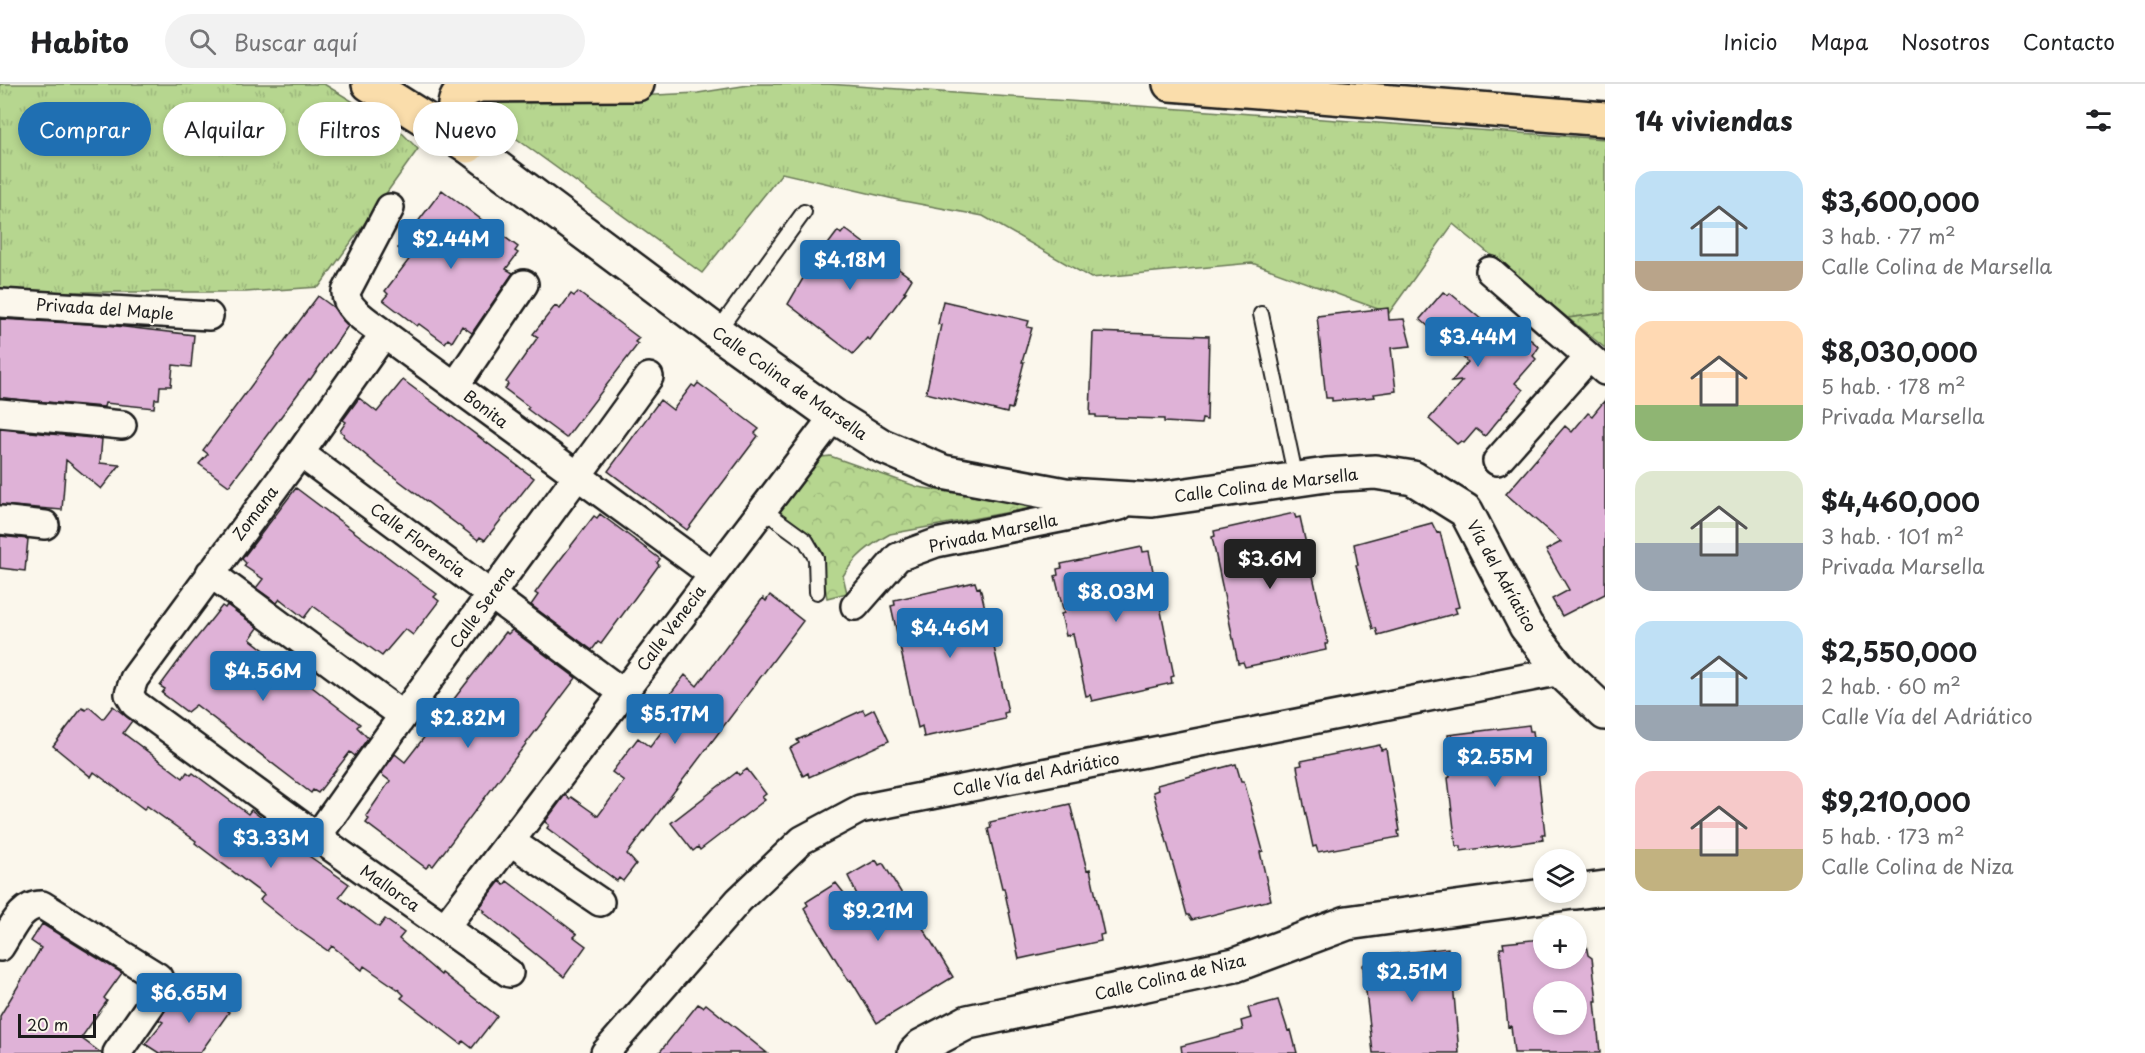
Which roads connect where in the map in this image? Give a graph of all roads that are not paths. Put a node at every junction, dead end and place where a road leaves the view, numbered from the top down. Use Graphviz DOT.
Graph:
graph roads {
  1 [pos="369,84"];
  2 [pos="636,84"];
  3 [pos="1170,84"];
  4 [pos="455,102"];
  5 [pos="413,112"];
  6 [pos="1605,119"];
  7 [pos="481,156"];
  8 [pos="390,208"];
  9 [pos="804,213"];
  10 [pos="1490,271"];
  11 [pos="524,284"];
  12 [pos="0,303"];
  13 [pos="1261,314"];
  14 [pos="209,316"];
  15 [pos="717,332"];
  16 [pos="384,334"];
  17 [pos="1597,364"];
  18 [pos="649,377"];
  19 [pos="455,386"];
  20 [pos="0,413"];
  21 [pos="834,416"];
  22 [pos="122,425"];
  23 [pos="300,453"];
  24 [pos="1497,461"];
  25 [pos="577,477"];
  26 [pos="1413,478"];
  27 [pos="1296,479"];
  28 [pos="1152,500"];
  29 [pos="762,509"];
  30 [pos="0,520"];
  31 [pos="45,525"];
  32 [pos="210,573"];
  33 [pos="712,574"];
  34 [pos="817,592"];
  35 [pos="492,595"];
  36 [pos="855,606"];
  37 [pos="1561,670"];
  38 [pos="622,692"];
  39 [pos="129,694"];
  40 [pos="1605,713"];
  41 [pos="402,715"];
  42 [pos="317,837"];
  43 [pos="510,841"];
  44 [pos="1605,888"];
  45 [pos="1587,890"];
  46 [pos="1533,898"];
  47 [pos="600,902"];
  48 [pos="445,927"];
  49 [pos="0,947"];
  50 [pos="509,973"];
  51 [pos="117,1053"];
  52 [pos="605,1053"];
  53 [pos="915,1053"];
  1 -- 5 [label="highway"];
  2 -- 4 [label="highway"];
  3 -- 6 [label="highway"];
  7 -- 15 [label="street, Calle Colina de Marsella"];
  8 -- 16 [label="street, Bonita"];
  9 -- 15 [label="lane"];
  10 -- 17 [label="street"];
  11 -- 19 [label="street"];
  12 -- 14 [label="street, Privada del Maple"];
  13 -- 27 [label="lane"];
  15 -- 21 [label="street, Calle Colina de Marsella"];
  16 -- 19 [label="street, Bonita"];
  16 -- 23 [label="street, Zomana"];
  17 -- 24 [label="street"];
  18 -- 25 [label="street, Calle Serena"];
  19 -- 25 [label="street, Bonita"];
  20 -- 22 [label="street"];
  21 -- 28 [label="street, Calle Colina de Marsella"];
  21 -- 29 [label="street, Calle Venecia"];
  23 -- 32 [label="street, Zomana"];
  23 -- 35 [label="street, Calle Florencia"];
  25 -- 33 [label="street, Bonita"];
  25 -- 35 [label="street, Calle Serena"];
  26 -- 27 [label="street, Calle Colina de Marsella"];
  26 -- 37 [label="street, Vía del Adríatico"];
  27 -- 28 [label="street, Calle Colina de Marsella"];
  28 -- 36 [label="street, Privada Marsella"];
  29 -- 33 [label="street, Calle Venecia"];
  29 -- 34 [label="lane"];
  30 -- 31 [label="street"];
  32 -- 39 [label="street, Zomana"];
  32 -- 41 [label="street"];
  33 -- 38 [label="street, Calle Venecia"];
  35 -- 38 [label="street, Calle Florencia"];
  35 -- 41 [label="street, Calle Serena"];
  37 -- 40 [label="street, Vía del Adríatico"];
  37 -- 52 [label="street, Calle Vía del Adriático"];
  38 -- 43 [label="street, Calle Venecia"];
  39 -- 42 [label="street, Mallorca"];
  41 -- 42 [label="street, Calle Serena"];
  42 -- 48 [label="street, Mallorca"];
  43 -- 47 [label="street"];
  43 -- 48 [label="street, Calle Venecia"];
  44 -- 45 [label="street, Calle Colina de Niza"];
  46 -- 53 [label="street, Calle Colina de Niza"];
  48 -- 50 [label="street, Mallorca"];
  49 -- 51 [label="street"];
}
